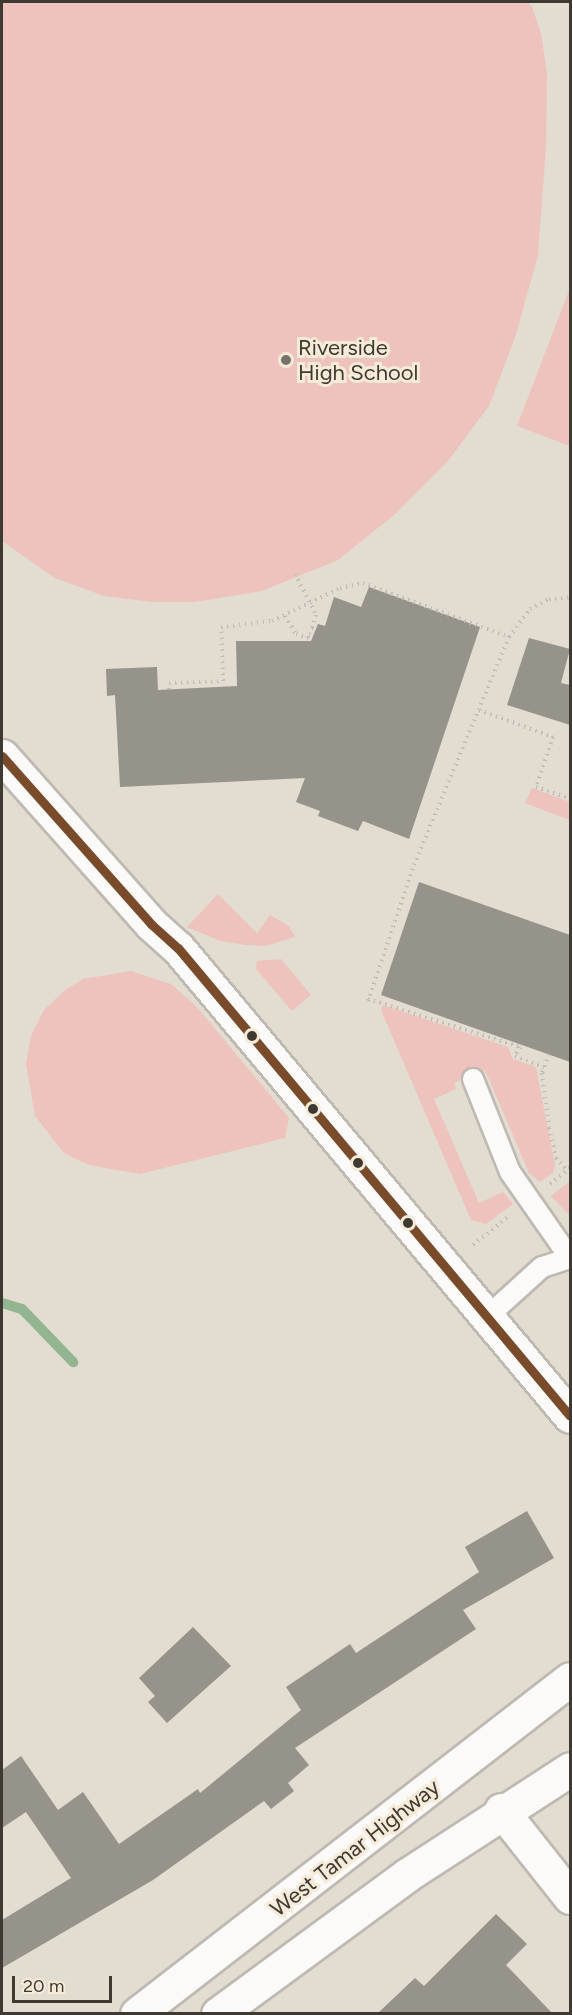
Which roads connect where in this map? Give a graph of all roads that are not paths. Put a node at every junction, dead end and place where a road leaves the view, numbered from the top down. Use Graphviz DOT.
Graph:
graph roads {
  1 [pos="2,756"];
  2 [pos="473,1079"];
  3 [pos="488,1316"];
  4 [pos="570,1416"];
  5 [pos="570,1679"];
  6 [pos="570,1769"];
  7 [pos="501,1810"];
  8 [pos="570,1897"];
  9 [pos="137,2013"];
  10 [pos="218,2013"];
  1 -- 3 [label="main road"];
  2 -- 3 [label="lane"];
  3 -- 4 [label="main road"];
  5 -- 9 [label="main road, West Tamar Highway"];
  6 -- 7 [label="main road"];
  7 -- 8 [label="main road"];
  7 -- 10 [label="main road"];
}
